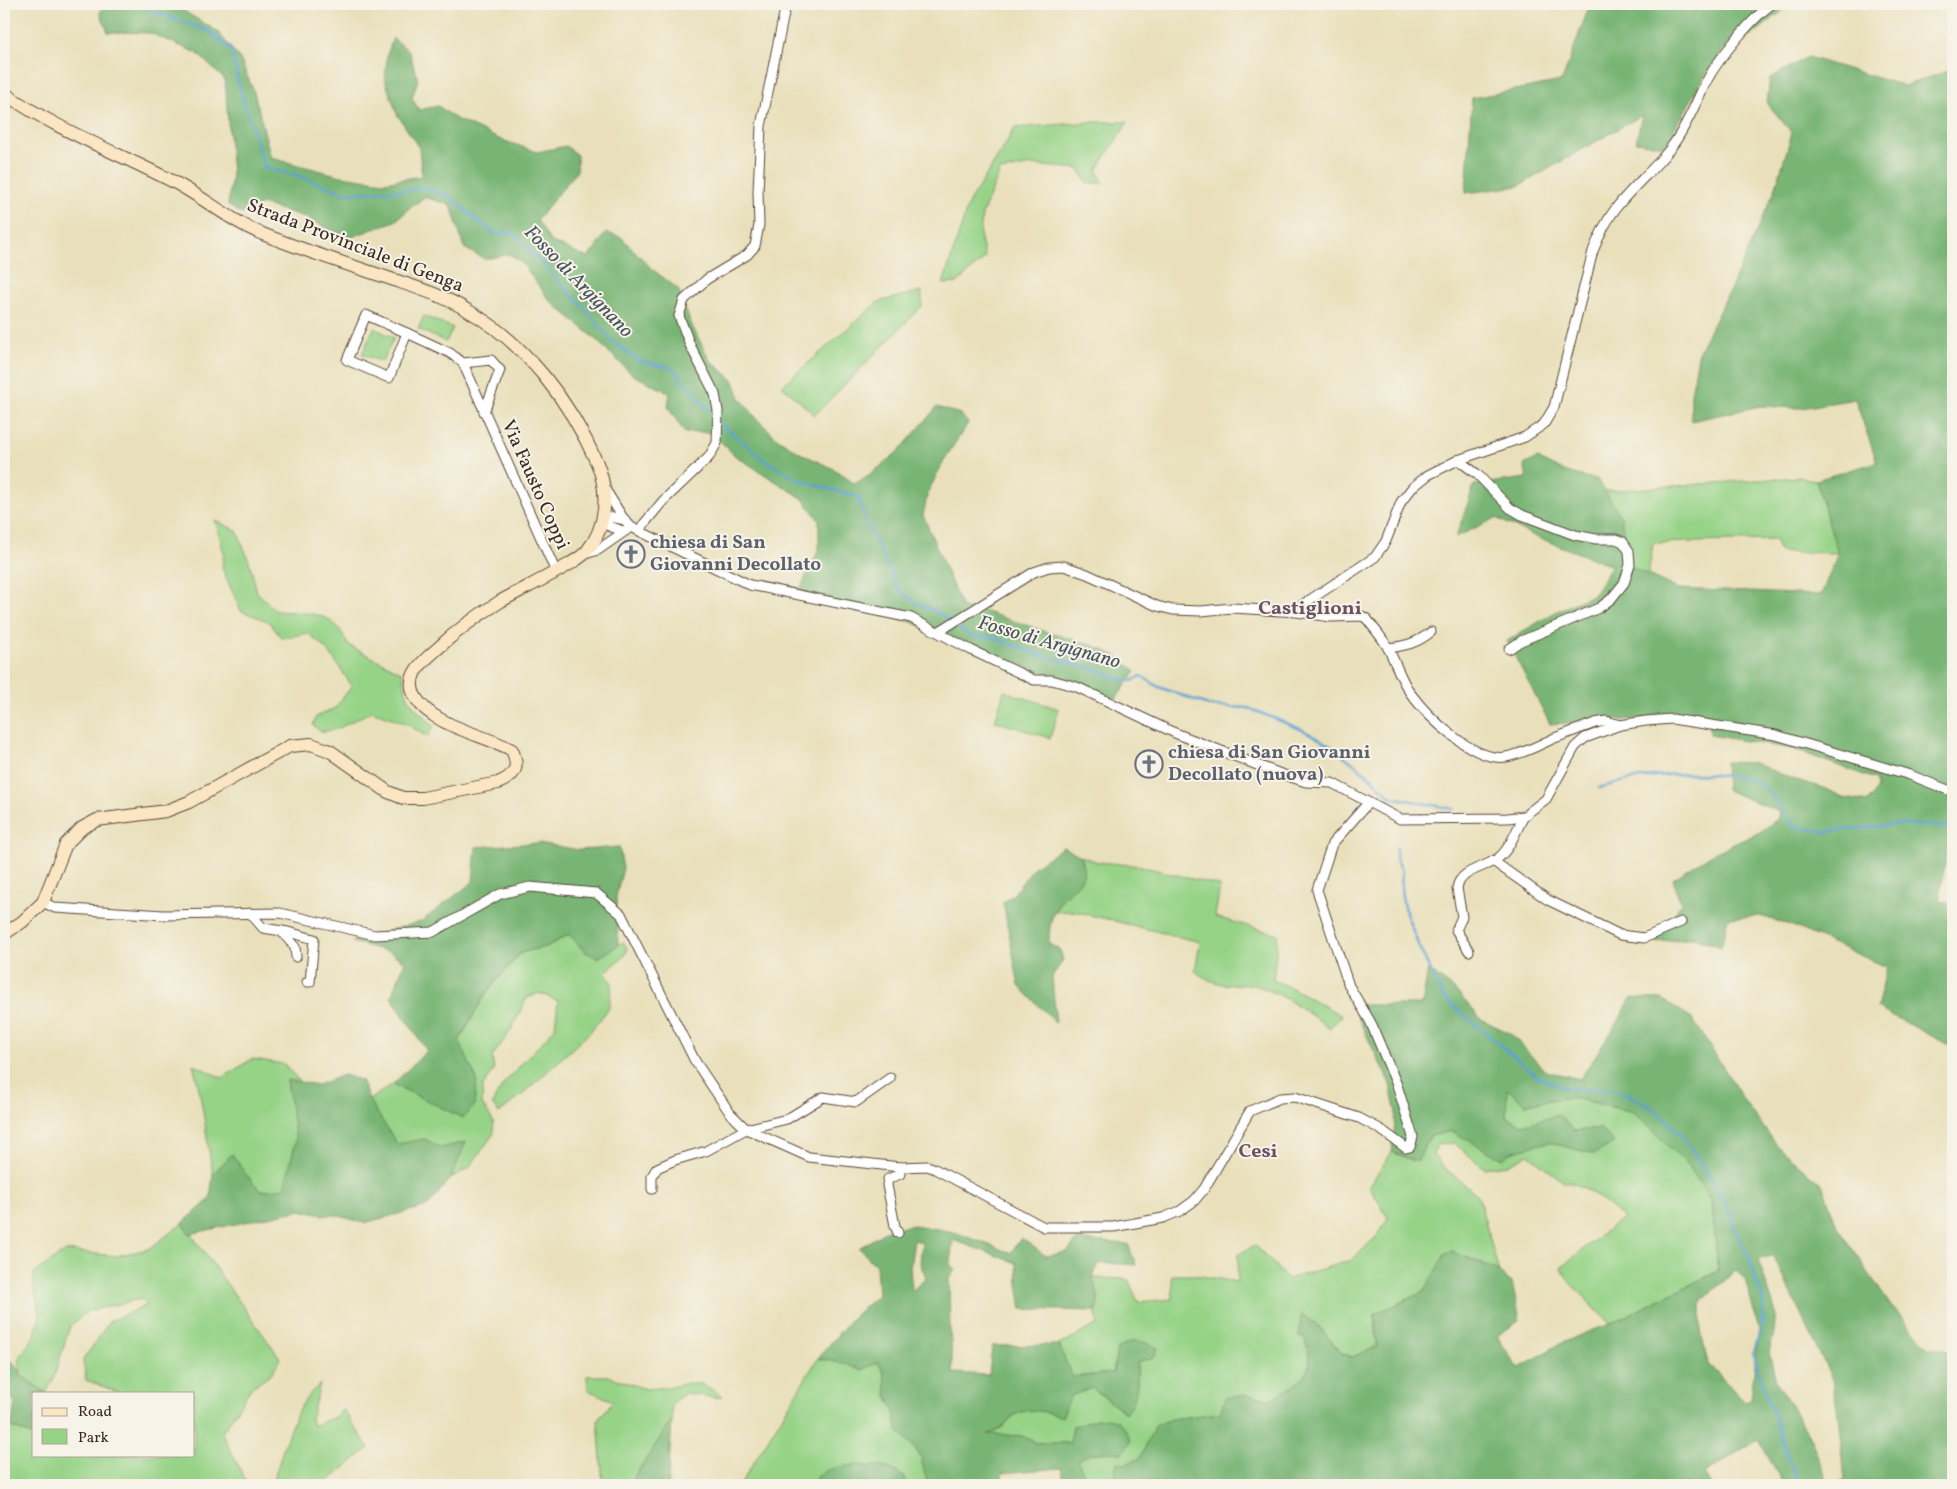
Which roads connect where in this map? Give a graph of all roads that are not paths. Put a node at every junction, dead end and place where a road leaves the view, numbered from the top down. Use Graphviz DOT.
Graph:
graph roads {
  1 [pos="786,4"];
  2 [pos="1772,4"];
  3 [pos="4,93"];
  4 [pos="407,333"];
  5 [pos="463,363"];
  6 [pos="484,412"];
  7 [pos="1458,460"];
  8 [pos="604,487"];
  9 [pos="602,521"];
  10 [pos="629,527"];
  11 [pos="585,554"];
  12 [pos="556,572"];
  13 [pos="1297,612"];
  14 [pos="940,631"];
  15 [pos="1431,632"];
  16 [pos="1388,648"];
  17 [pos="1509,649"];
  18 [pos="1620,725"];
  19 [pos="1953,792"];
  20 [pos="1368,803"];
  21 [pos="1524,816"];
  22 [pos="1493,861"];
  23 [pos="43,902"];
  24 [pos="250,914"];
  25 [pos="1681,922"];
  26 [pos="281,931"];
  27 [pos="4,934"];
  28 [pos="1469,951"];
  29 [pos="296,957"];
  30 [pos="307,982"];
  31 [pos="890,1078"];
  32 [pos="746,1129"];
  33 [pos="900,1167"];
  34 [pos="652,1190"];
  35 [pos="898,1233"];
  1 -- 10 [label="street"];
  2 -- 7 [label="street"];
  3 -- 8 [label="main road, Strada Provinciale di Genga"];
  4 -- 4 [label="street"];
  4 -- 5 [label="street"];
  5 -- 6 [label="street"];
  5 -- 6 [label="street, Via Fausto Coppi"];
  6 -- 12 [label="street, Via Fausto Coppi"];
  7 -- 13 [label="street"];
  7 -- 17 [label="street"];
  8 -- 9 [label="main road, Strada Provinciale di Genga"];
  8 -- 10 [label="street"];
  9 -- 10 [label="street"];
  9 -- 11 [label="main road, Strada Provinciale di Genga"];
  10 -- 11 [label="street"];
  10 -- 14 [label="street"];
  11 -- 12 [label="main road, Strada Provinciale di Genga"];
  12 -- 23 [label="main road, Strada Provinciale di Genga"];
  13 -- 14 [label="street"];
  13 -- 16 [label="street"];
  14 -- 20 [label="street"];
  15 -- 16 [label="street"];
  16 -- 18 [label="street"];
  18 -- 19 [label="street"];
  18 -- 21 [label="street"];
  20 -- 21 [label="street"];
  20 -- 33 [label="street"];
  21 -- 22 [label="street"];
  22 -- 25 [label="street"];
  22 -- 28 [label="street"];
  23 -- 24 [label="street"];
  23 -- 27 [label="main road, Strada Provinciale di Genga"];
  24 -- 26 [label="street"];
  24 -- 32 [label="street"];
  26 -- 29 [label="street"];
  26 -- 30 [label="street"];
  31 -- 32 [label="street"];
  32 -- 33 [label="street"];
  32 -- 34 [label="street"];
  33 -- 35 [label="street"];
}
